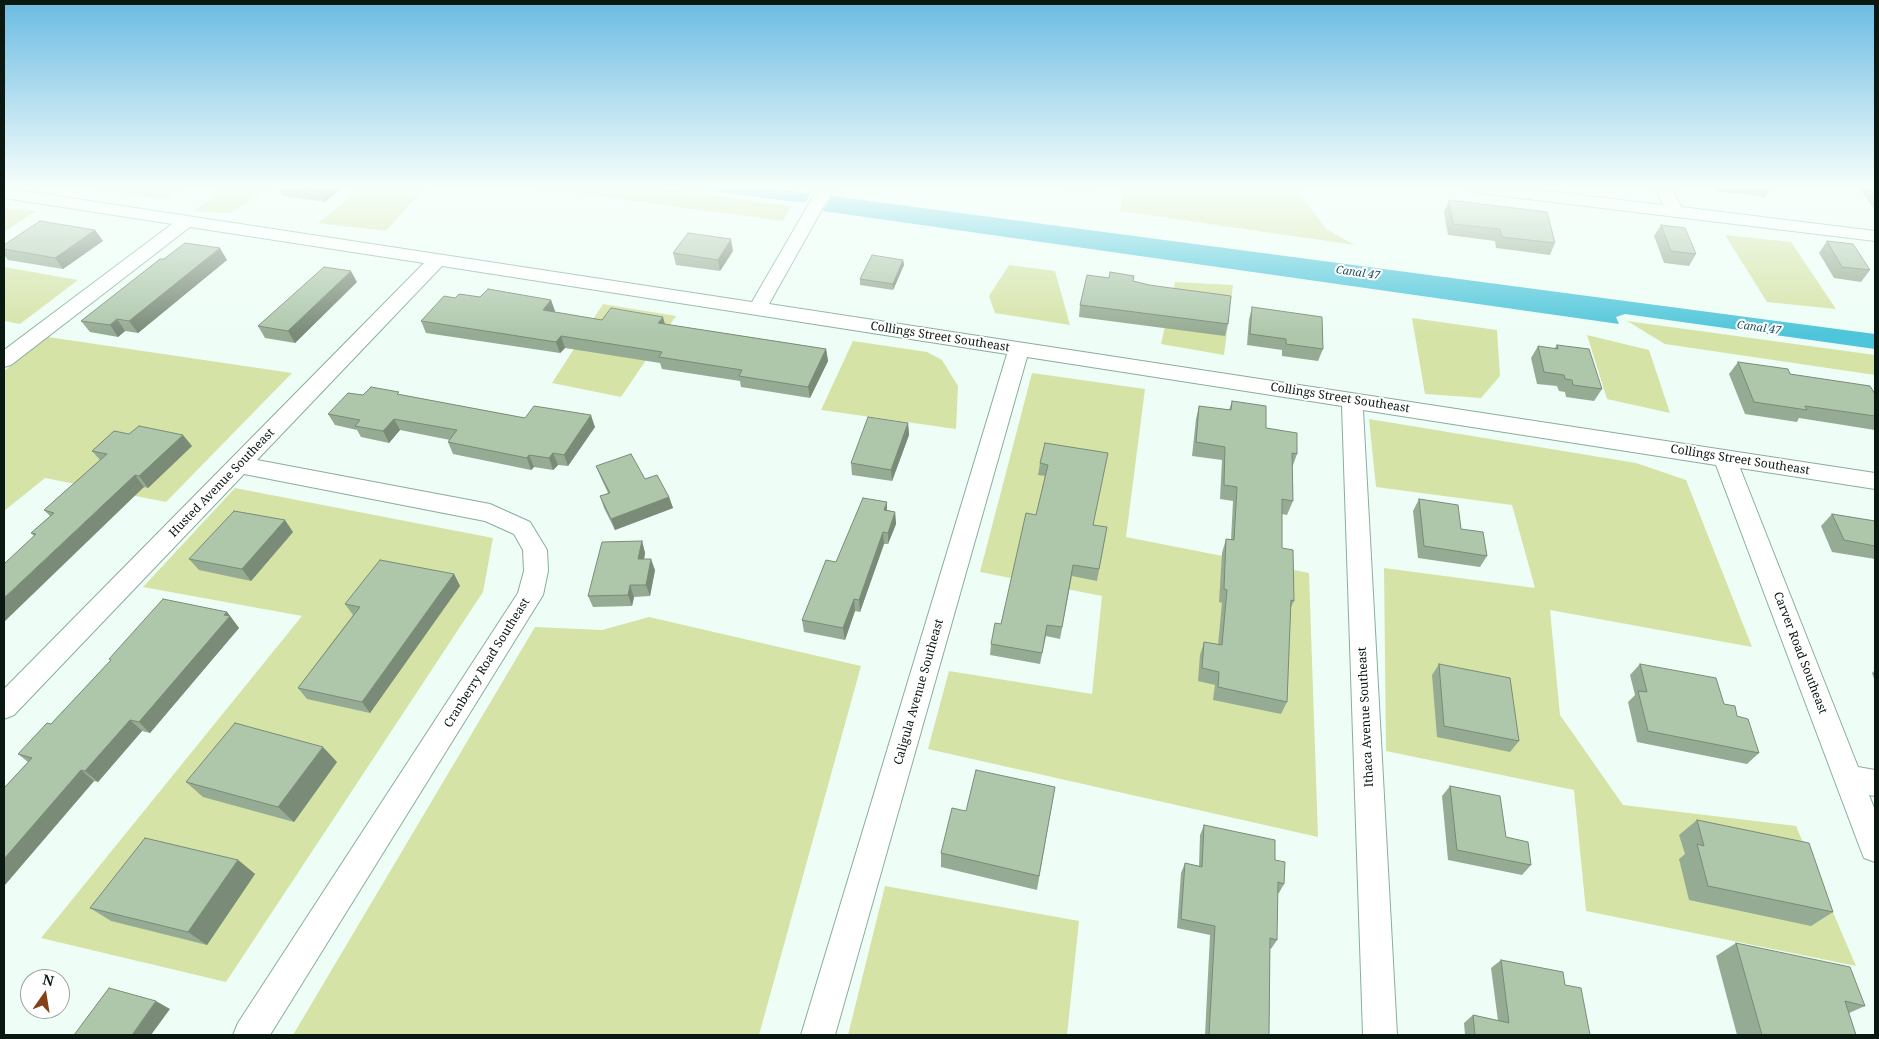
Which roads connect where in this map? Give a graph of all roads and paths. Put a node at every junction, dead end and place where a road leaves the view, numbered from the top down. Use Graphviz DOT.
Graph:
graph roads {
  1 [pos="167,236"];
  2 [pos="282,236"];
  3 [pos="799,236"];
  4 [pos="439,260"];
  5 [pos="758,308"];
  6 [pos="1019,349"];
  7 [pos="4,360"];
  8 [pos="1352,400"];
  9 [pos="1725,458"];
  10 [pos="240,465"];
  11 [pos="1875,481"];
  12 [pos="4,707"];
  13 [pos="1847,778"];
  14 [pos="1875,783"];
  15 [pos="1875,848"];
  16 [pos="250,1035"];
  17 [pos="818,1035"];
  18 [pos="1380,1035"];
  1 -- 7 [label="street"];
  2 -- 4 [label="street, Collings Street Southeast"];
  3 -- 5 [label="street"];
  4 -- 5 [label="street, Collings Street Southeast"];
  4 -- 10 [label="street, Husted Avenue Southeast"];
  5 -- 6 [label="street, Collings Street Southeast"];
  6 -- 8 [label="street, Collings Street Southeast"];
  6 -- 17 [label="street, Caligula Avenue Southeast"];
  8 -- 9 [label="street, Collings Street Southeast"];
  8 -- 18 [label="street, Ithaca Avenue Southeast"];
  9 -- 11 [label="street, Collings Street Southeast"];
  9 -- 13 [label="street, Carver Road Southeast"];
  10 -- 12 [label="street, Husted Avenue Southeast"];
  10 -- 16 [label="street, Cranberry Road Southeast"];
  13 -- 14 [label="street"];
  13 -- 15 [label="street, Carver Road Southeast"];
}
